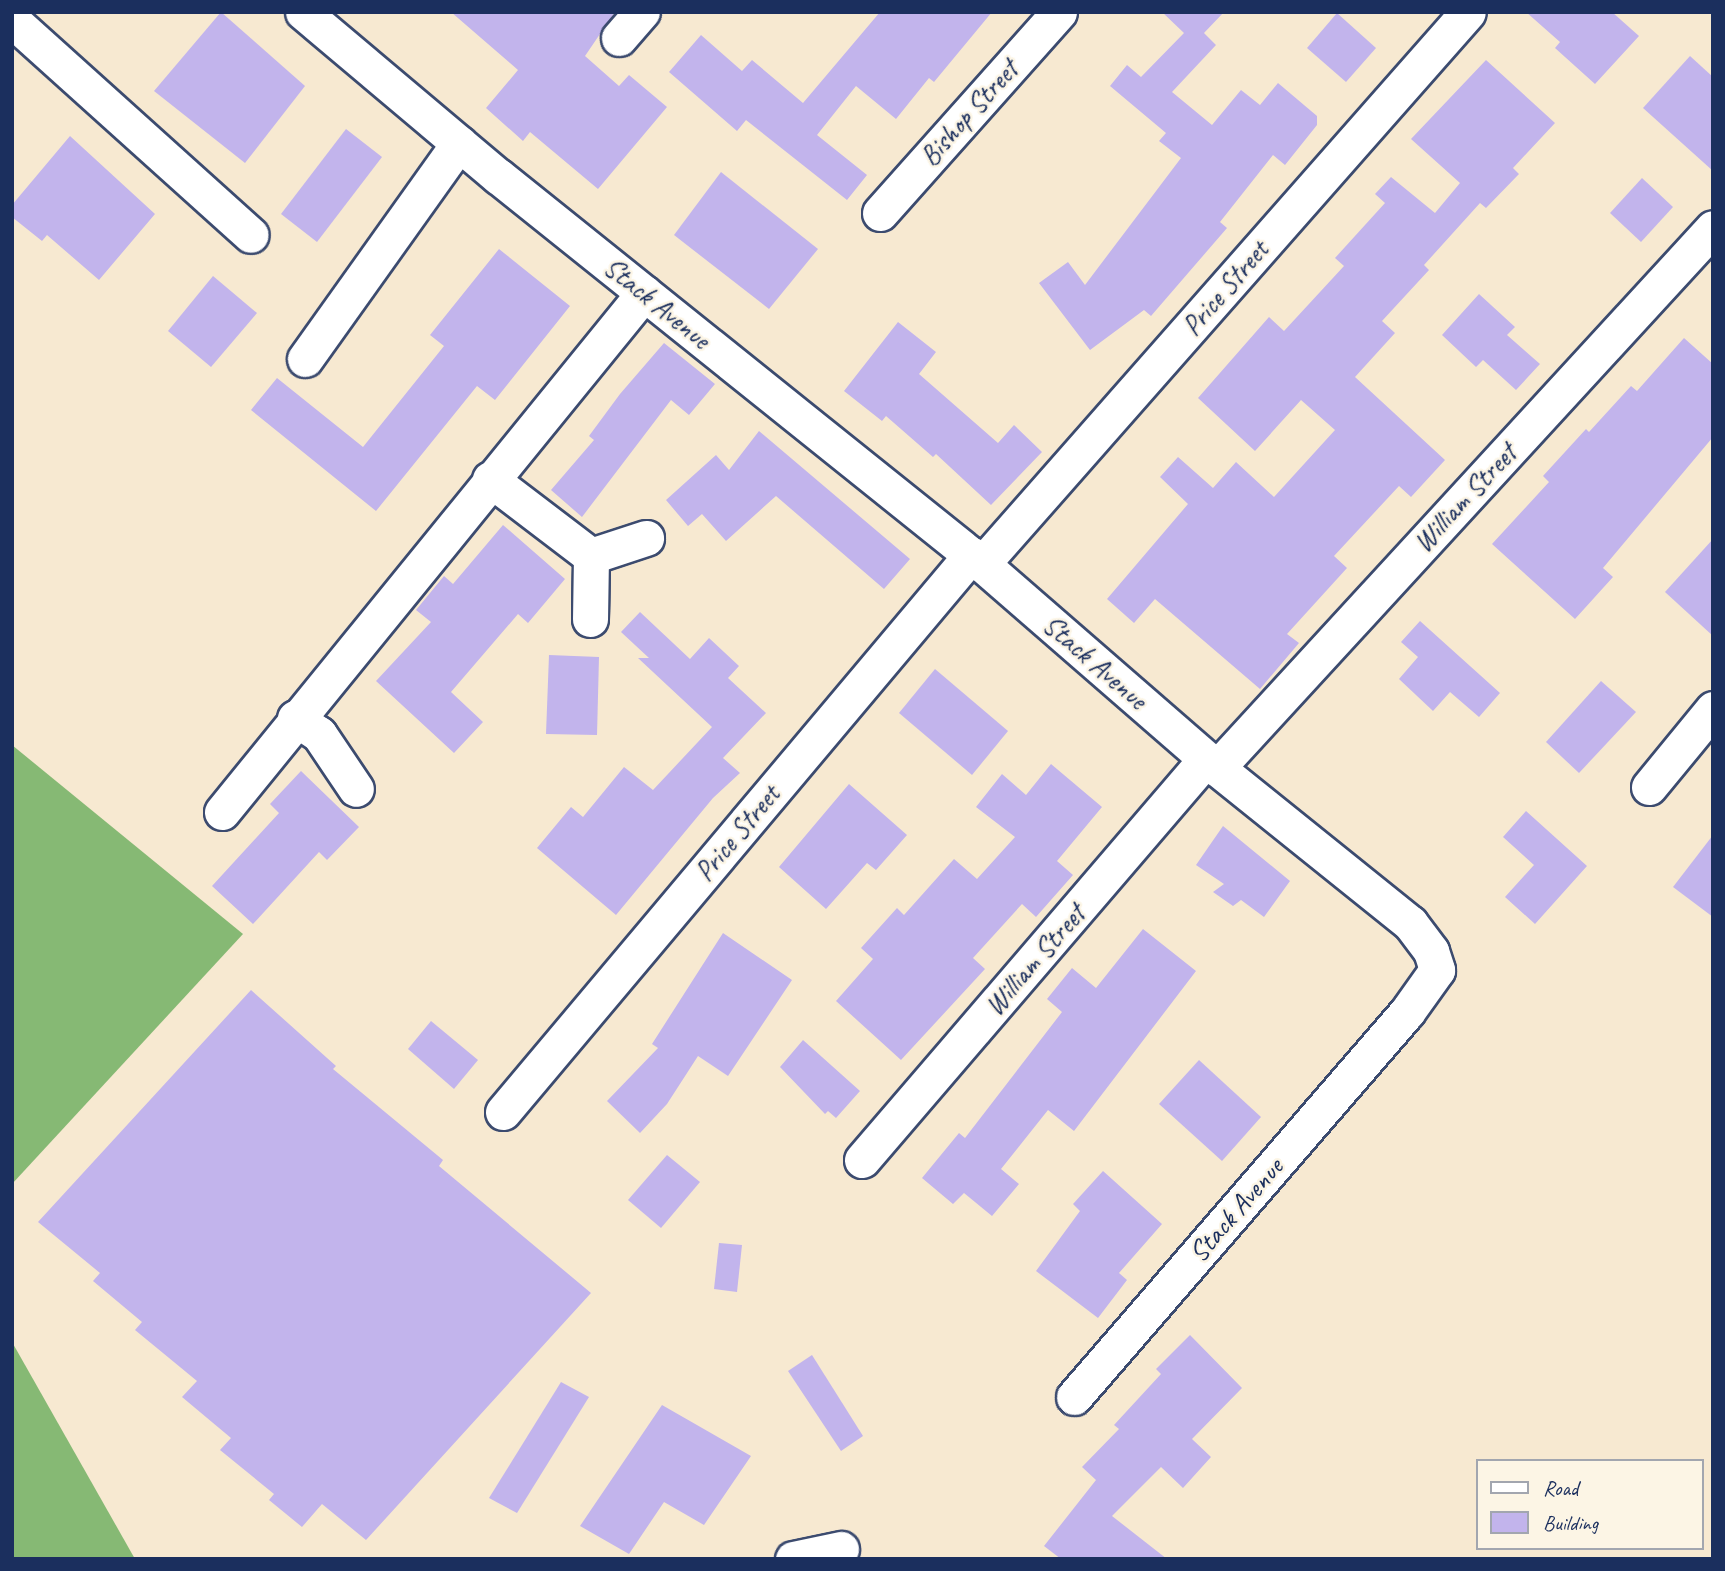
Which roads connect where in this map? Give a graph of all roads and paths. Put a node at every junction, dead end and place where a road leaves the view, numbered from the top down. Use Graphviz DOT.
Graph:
graph roads {
  1 [pos="303,12"];
  2 [pos="642,12"];
  3 [pos="1059,12"];
  4 [pos="1468,12"];
  5 [pos="12,20"];
  6 [pos="619,38"];
  7 [pos="458,143"];
  8 [pos="880,213"];
  9 [pos="1713,228"];
  10 [pos="251,235"];
  11 [pos="644,293"];
  12 [pos="305,359"];
  13 [pos="490,479"];
  14 [pos="646,538"];
  15 [pos="591,556"];
  16 [pos="977,559"];
  17 [pos="590,619"];
  18 [pos="1713,709"];
  19 [pos="295,718"];
  20 [pos="1212,764"];
  21 [pos="1648,787"];
  22 [pos="356,789"];
  23 [pos="222,812"];
  24 [pos="503,1112"];
  25 [pos="862,1160"];
  26 [pos="1074,1397"];
  27 [pos="841,1549"];
  28 [pos="793,1559"];
  1 -- 7 [label="street, Stack Avenue"];
  2 -- 6 [label="street"];
  3 -- 8 [label="street, Bishop Street"];
  4 -- 16 [label="street, Price Street"];
  5 -- 10 [label="street"];
  7 -- 11 [label="street, Stack Avenue"];
  7 -- 12 [label="street"];
  9 -- 20 [label="street, William Street"];
  11 -- 13 [label="street"];
  11 -- 16 [label="street, Stack Avenue"];
  13 -- 15 [label="street"];
  13 -- 19 [label="street"];
  14 -- 15 [label="street"];
  15 -- 17 [label="street"];
  16 -- 20 [label="street, Stack Avenue"];
  16 -- 24 [label="street, Price Street"];
  18 -- 21 [label="street"];
  19 -- 22 [label="street"];
  19 -- 23 [label="street"];
  20 -- 25 [label="street, William Street"];
  20 -- 26 [label="street, Stack Avenue"];
  27 -- 28 [label="street"];
}
